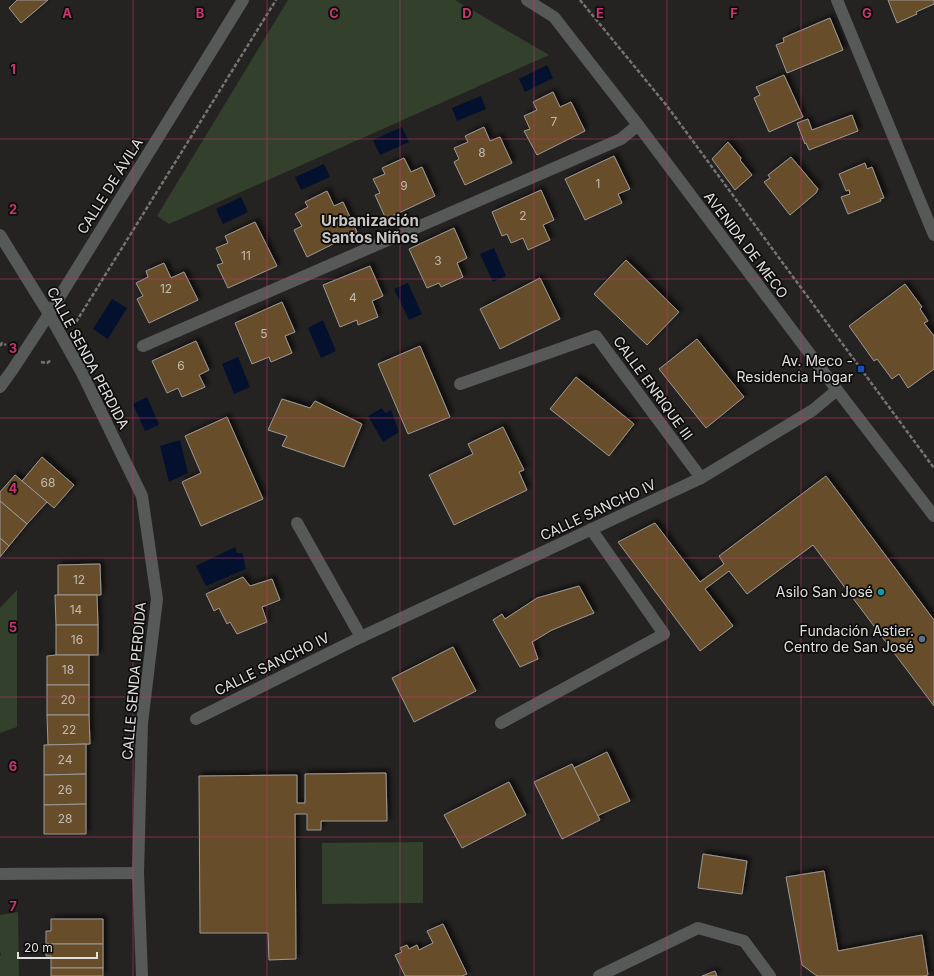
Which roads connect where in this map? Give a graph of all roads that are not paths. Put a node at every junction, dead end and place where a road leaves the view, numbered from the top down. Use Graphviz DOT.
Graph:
graph roads {
  1 [pos="243,0"];
  2 [pos="527,0"];
  3 [pos="837,0"];
  4 [pos="638,125"];
  5 [pos="931,220"];
  6 [pos="0,235"];
  7 [pos="934,235"];
  8 [pos="49,314"];
  9 [pos="143,346"];
  10 [pos="460,384"];
  11 [pos="0,387"];
  12 [pos="837,390"];
  13 [pos="701,478"];
  14 [pos="934,516"];
  15 [pos="298,523"];
  16 [pos="591,529"];
  17 [pos="361,637"];
  18 [pos="196,719"];
  19 [pos="501,724"];
  20 [pos="138,873"];
  21 [pos="0,874"];
  22 [pos="142,976"];
  23 [pos="599,976"];
  24 [pos="770,976"];
  1 -- 8 [label="street, CALLE DE ÁVILA"];
  2 -- 4 [label="street, AVENIDA DE MECO"];
  3 -- 5 [label="street"];
  4 -- 9 [label="street"];
  4 -- 12 [label="street, AVENIDA DE MECO"];
  5 -- 7 [label="street"];
  6 -- 8 [label="street, CALLE SENDA PERDIDA"];
  8 -- 11 [label="street, CALLE DE ÁVILA"];
  8 -- 20 [label="street, CALLE SENDA PERDIDA"];
  10 -- 13 [label="street, CALLE ENRIQUE III"];
  12 -- 13 [label="street, CALLE SANCHO IV"];
  12 -- 14 [label="street, AVENIDA DE MECO"];
  13 -- 16 [label="street, CALLE SANCHO IV"];
  15 -- 17 [label="street"];
  16 -- 17 [label="street, CALLE SANCHO IV"];
  16 -- 19 [label="street"];
  17 -- 18 [label="street, CALLE SANCHO IV"];
  20 -- 21 [label="street"];
  20 -- 22 [label="street, CALLE SENDA PERDIDA"];
  23 -- 24 [label="street"];
}
